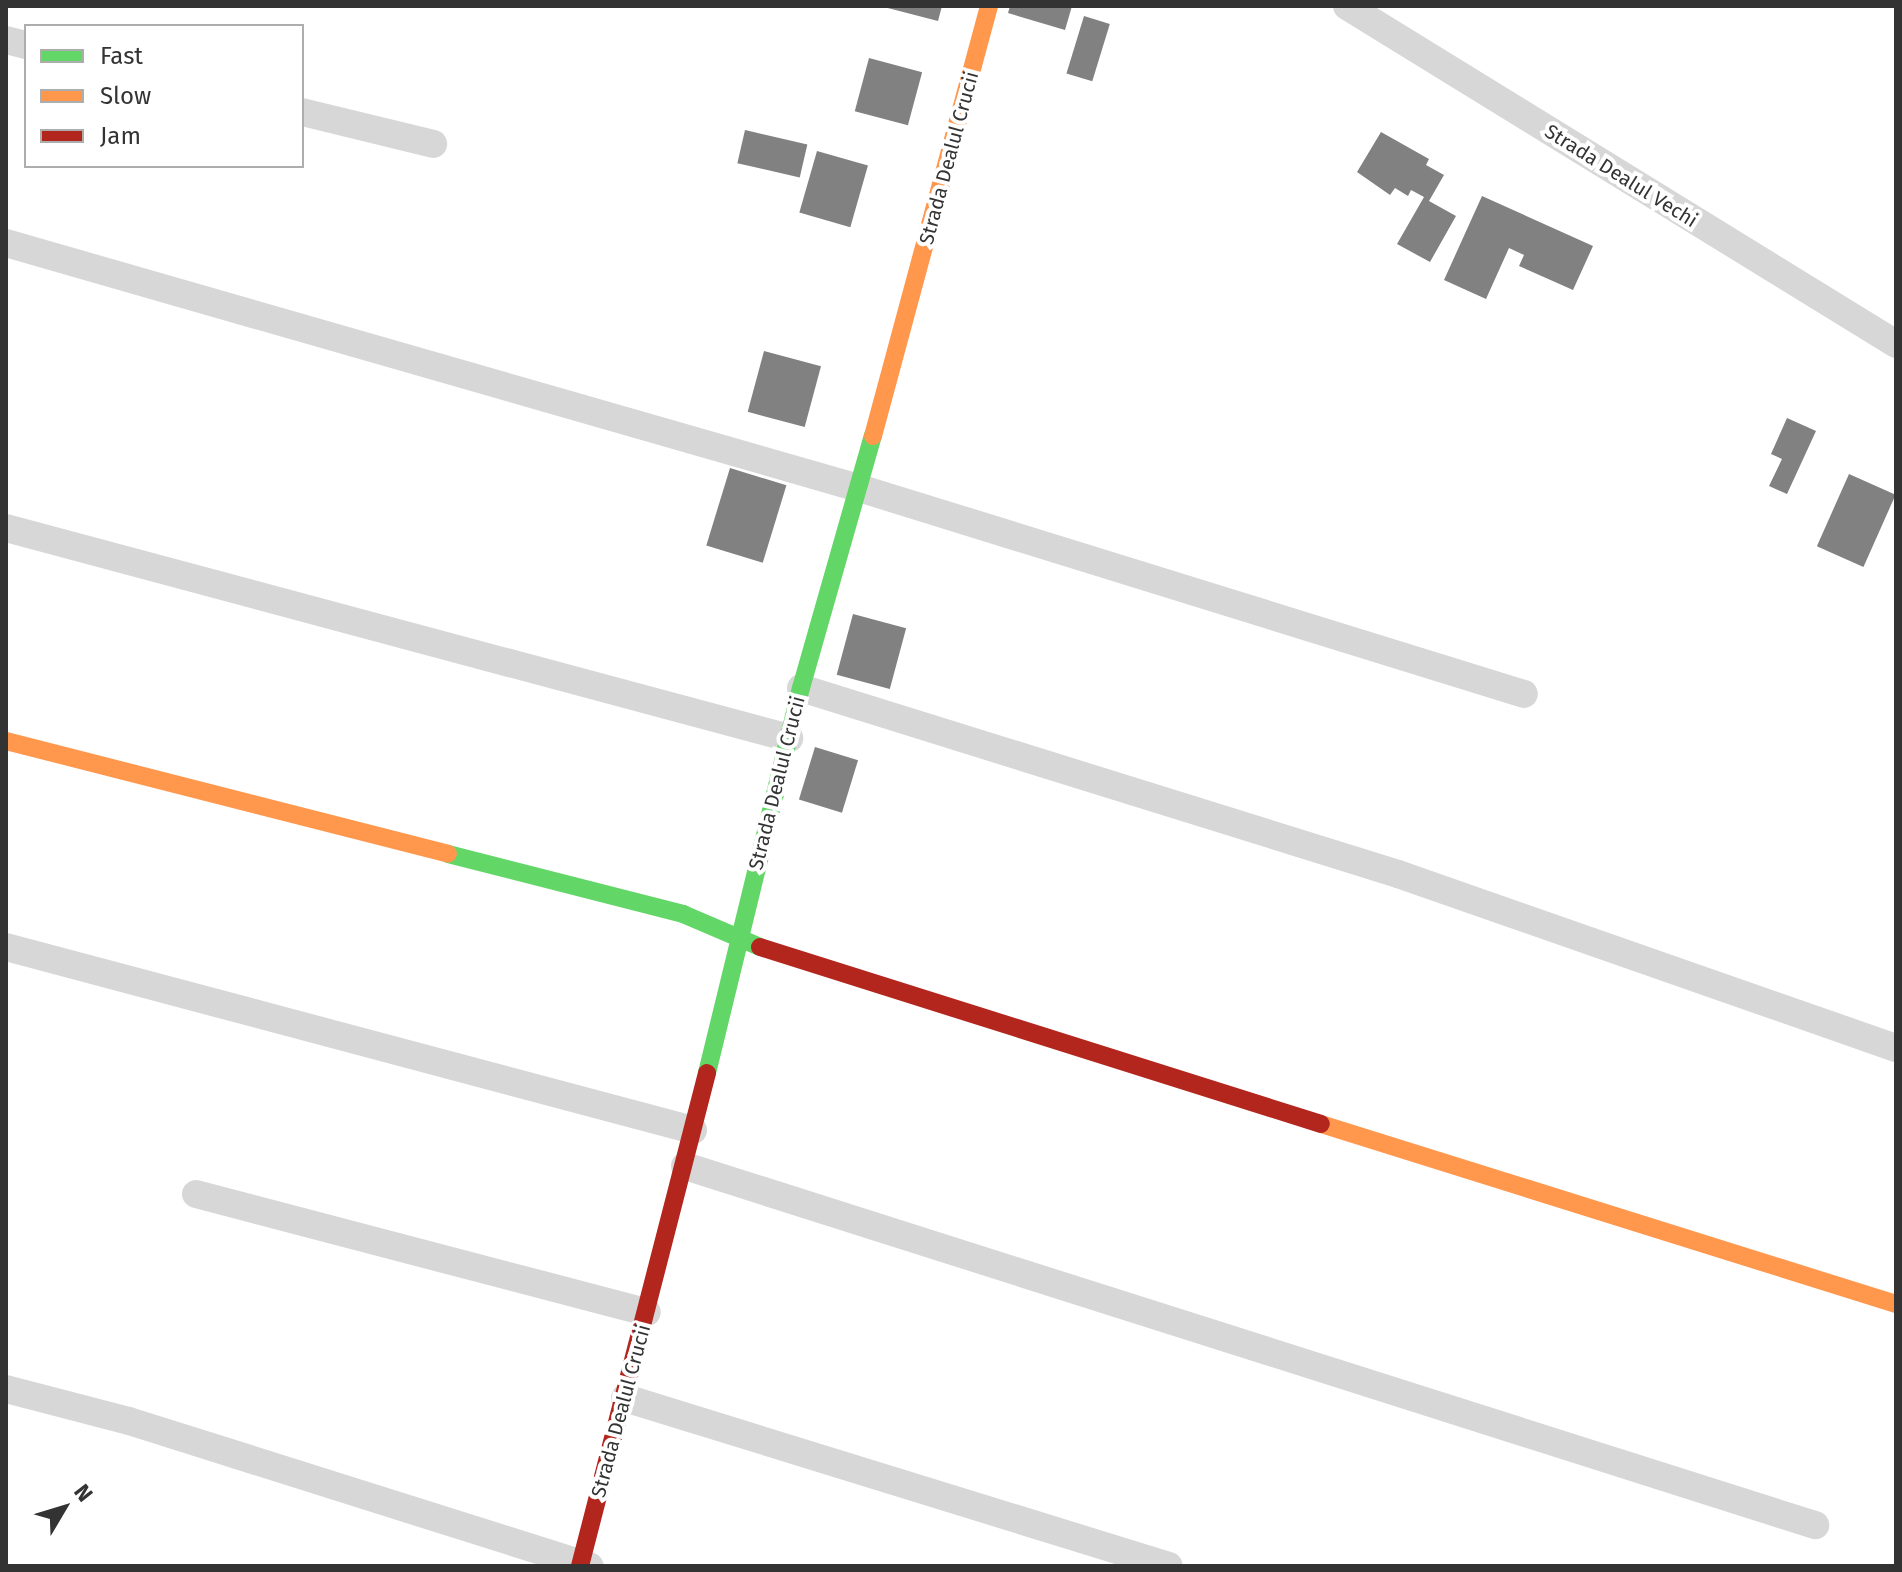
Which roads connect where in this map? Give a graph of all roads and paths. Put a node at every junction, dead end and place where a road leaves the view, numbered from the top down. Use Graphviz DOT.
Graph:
graph roads {
  1 [pos="989,6"];
  2 [pos="1347,6"];
  3 [pos="304,112"];
  4 [pos="433,144"];
  5 [pos="6,243"];
  6 [pos="1896,344"];
  7 [pos="859,488"];
  8 [pos="6,528"];
  9 [pos="801,688"];
  10 [pos="1524,694"];
  11 [pos="789,738"];
  12 [pos="6,741"];
  13 [pos="737,940"];
  14 [pos="6,947"];
  15 [pos="1896,1048"];
  16 [pos="693,1130"];
  17 [pos="685,1166"];
  18 [pos="196,1194"];
  19 [pos="1896,1304"];
  20 [pos="647,1312"];
  21 [pos="6,1389"];
  22 [pos="625,1398"];
  23 [pos="1815,1525"];
  24 [pos="584,1565"];
  25 [pos="1169,1566"];
  1 -- 7 [label="street, Strada Dealul Crucii"];
  2 -- 6 [label="street, Strada Dealul Vechi"];
  3 -- 4 [label="street"];
  5 -- 7 [label="street"];
  7 -- 9 [label="street, Strada Dealul Crucii"];
  7 -- 10 [label="street"];
  8 -- 11 [label="street"];
  9 -- 11 [label="street, Strada Dealul Crucii"];
  9 -- 15 [label="street"];
  11 -- 13 [label="street, Strada Dealul Crucii"];
  12 -- 13 [label="street"];
  13 -- 16 [label="street, Strada Dealul Crucii"];
  13 -- 19 [label="street"];
  14 -- 16 [label="street"];
  16 -- 17 [label="street, Strada Dealul Crucii"];
  17 -- 20 [label="street, Strada Dealul Crucii"];
  17 -- 23 [label="street"];
  18 -- 20 [label="street"];
  20 -- 22 [label="street, Strada Dealul Crucii"];
  21 -- 24 [label="street, Strada Dealul Crucii"];
  22 -- 24 [label="street, Strada Dealul Crucii"];
  22 -- 25 [label="street"];
}
